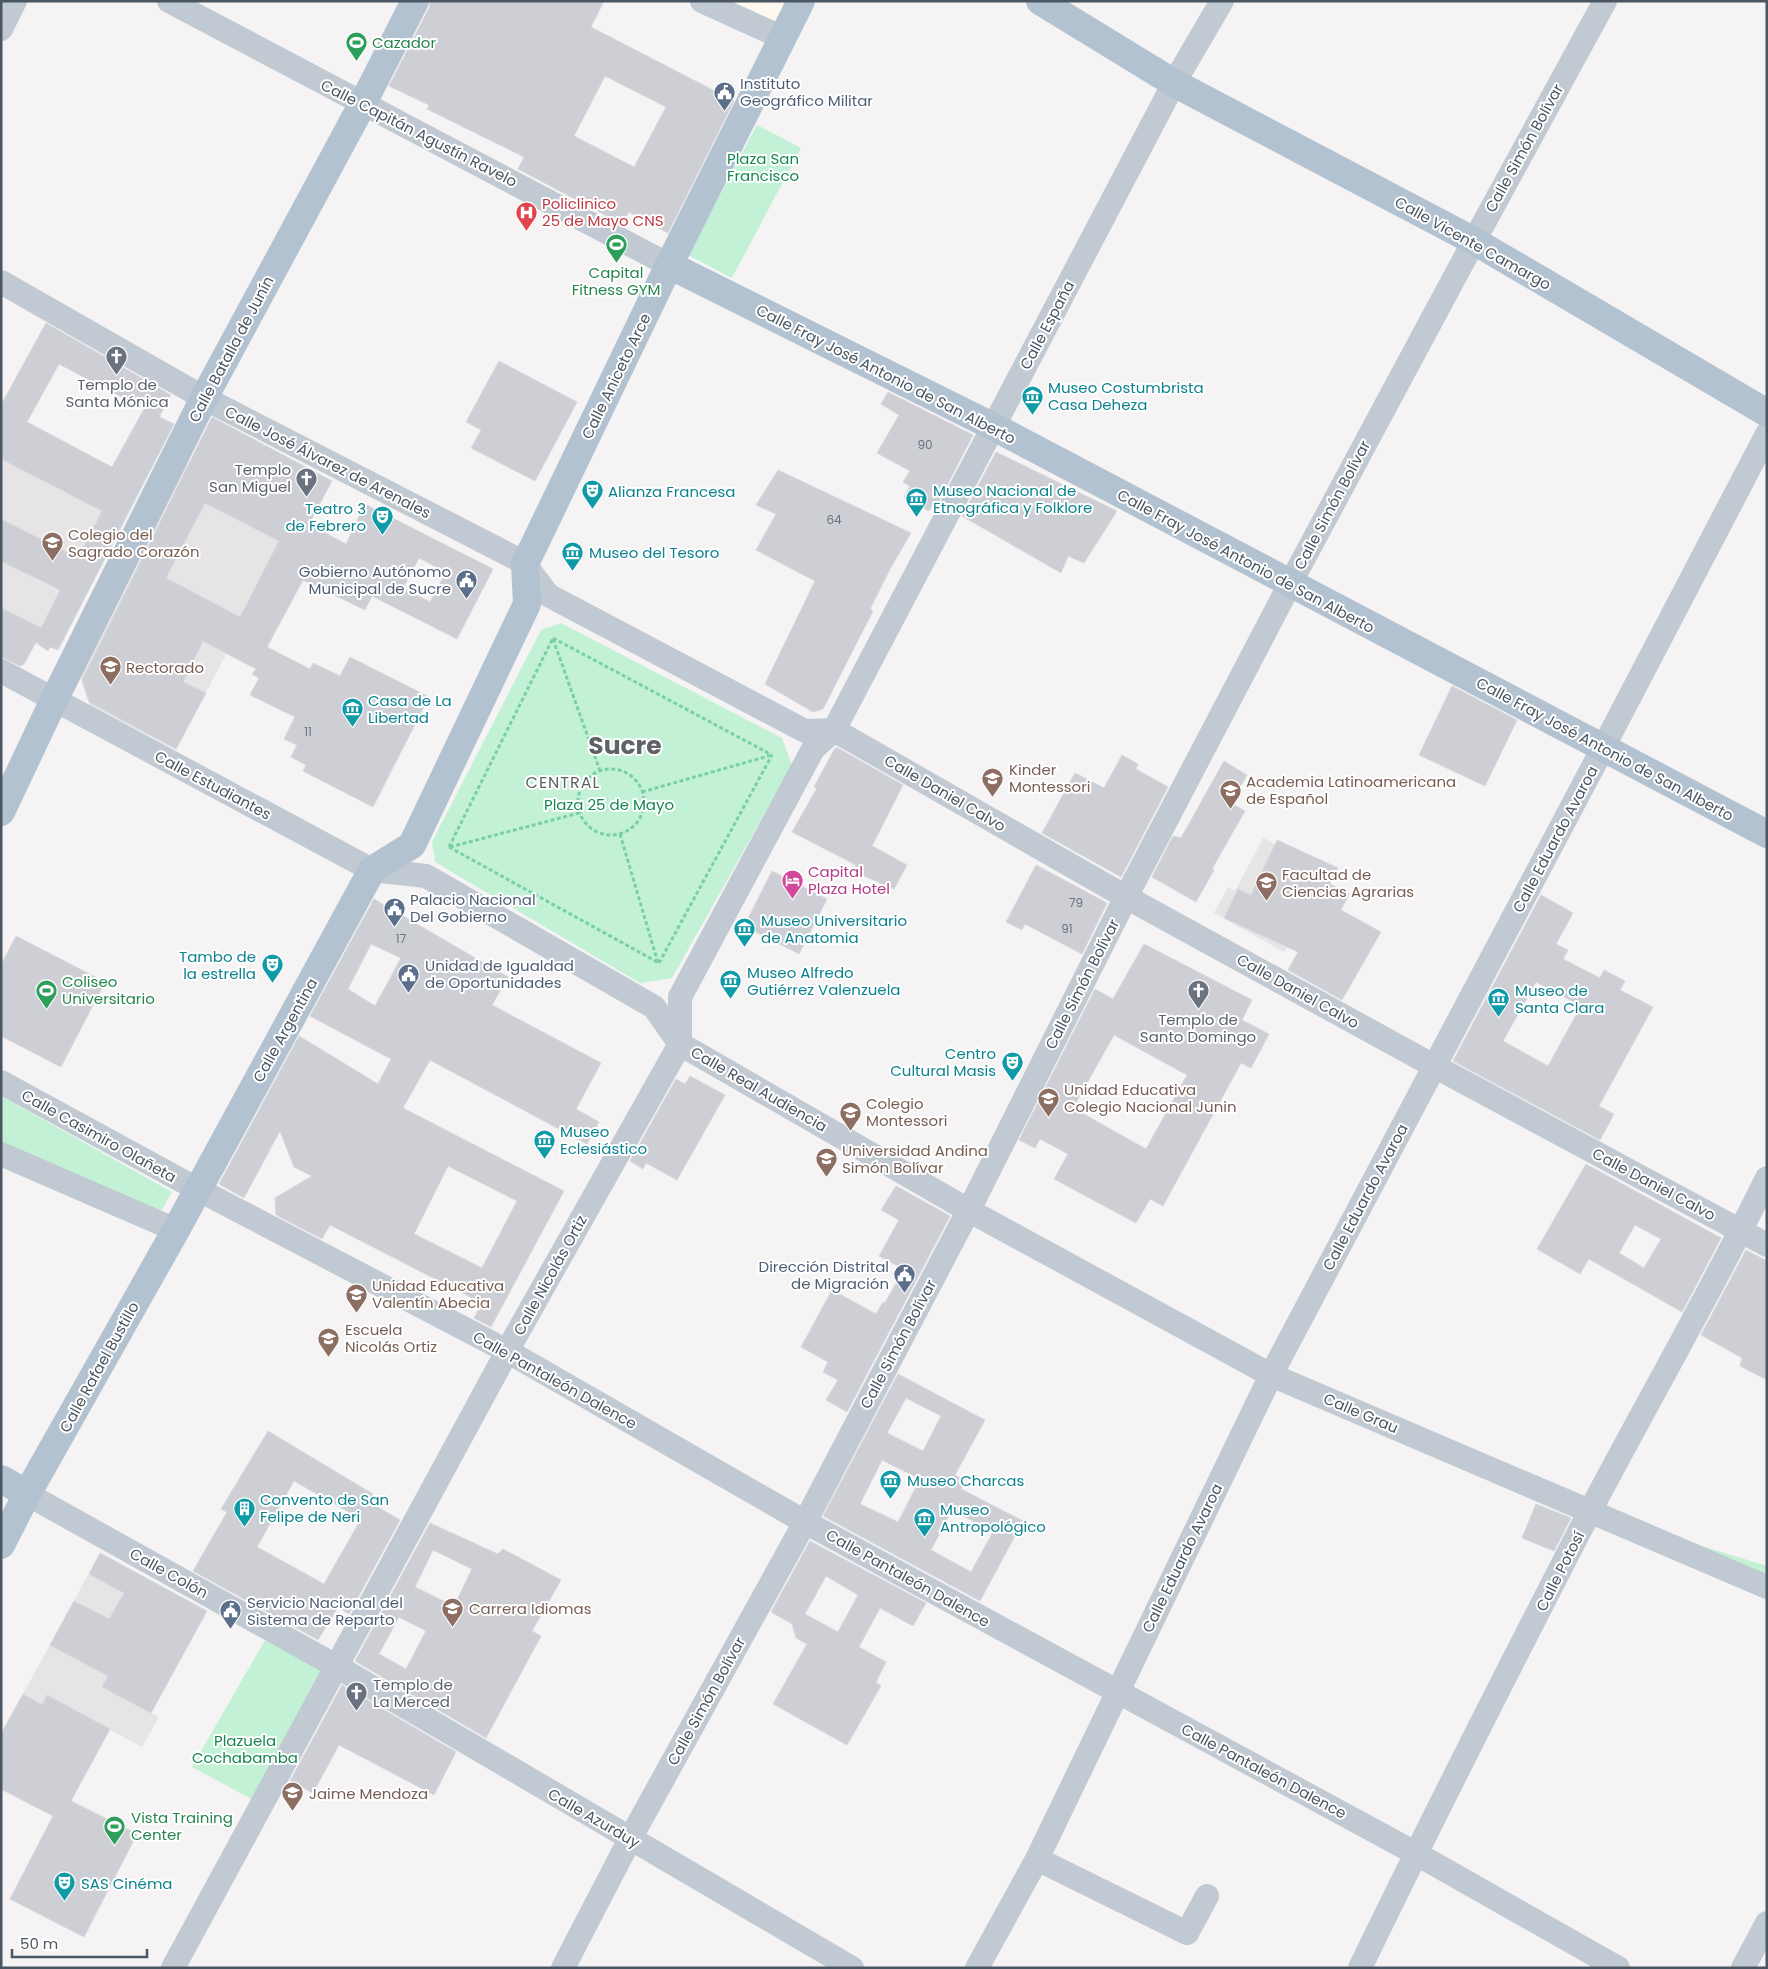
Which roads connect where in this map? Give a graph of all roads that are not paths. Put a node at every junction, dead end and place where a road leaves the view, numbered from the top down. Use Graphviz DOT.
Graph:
graph roads {
  1 [pos="15,1"];
  2 [pos="169,1"];
  3 [pos="415,1"];
  4 [pos="702,1"];
  5 [pos="801,1"];
  6 [pos="1040,1"];
  7 [pos="1222,1"];
  8 [pos="1605,1"];
  9 [pos="1,29"];
  10 [pos="783,38"];
  11 [pos="1174,83"];
  12 [pos="362,105"];
  13 [pos="1474,241"];
  14 [pos="669,265"];
  15 [pos="1,282"];
  16 [pos="204,398"];
  17 [pos="1767,413"];
  18 [pos="994,428"];
  19 [pos="1767,434"];
  20 [pos="525,564"];
  21 [pos="1290,584"];
  22 [pos="1,671"];
  23 [pos="54,700"];
  24 [pos="834,730"];
  25 [pos="1604,748"];
  26 [pos="1,812"];
  27 [pos="1767,834"];
  28 [pos="372,870"];
  29 [pos="1126,896"];
  30 [pos="680,1044"];
  31 [pos="1434,1066"];
  32 [pos="1,1082"];
  33 [pos="1,1154"];
  34 [pos="1767,1178"];
  35 [pos="197,1189"];
  36 [pos="968,1210"];
  37 [pos="176,1230"];
  38 [pos="1741,1230"];
  39 [pos="1767,1245"];
  40 [pos="507,1351"];
  41 [pos="1272,1375"];
  42 [pos="1,1479"];
  43 [pos="27,1494"];
  44 [pos="1590,1512"];
  45 [pos="805,1522"];
  46 [pos="1,1545"];
  47 [pos="1767,1588"];
  48 [pos="336,1666"];
  49 [pos="1116,1692"];
  50 [pos="630,1839"];
  51 [pos="1415,1853"];
  52 [pos="1037,1859"];
  53 [pos="1207,1896"];
  54 [pos="1767,1922"];
  55 [pos="173,1968"];
  56 [pos="563,1968"];
  57 [pos="852,1968"];
  58 [pos="977,1968"];
  59 [pos="1360,1968"];
  60 [pos="1618,1968"];
  61 [pos="1743,1968"];
  1 -- 9 [label="street"];
  2 -- 12 [label="street, Calle Capitán Agustín Ravelo"];
  3 -- 12 [label="main road, Calle Batalla de Junín"];
  4 -- 10 [label="street"];
  5 -- 10 [label="main road, Calle Aniceto Arce"];
  6 -- 11 [label="main road, Calle Vicente Camargo"];
  7 -- 11 [label="street, Calle España"];
  8 -- 13 [label="street, Calle Simón Bolívar"];
  10 -- 14 [label="main road, Calle Aniceto Arce"];
  11 -- 13 [label="main road, Calle Vicente Camargo"];
  11 -- 18 [label="street, Calle España"];
  12 -- 14 [label="street, Calle Capitán Agustín Ravelo"];
  12 -- 16 [label="main road, Calle Batalla de Junín"];
  13 -- 17 [label="main road, Calle Vicente Camargo"];
  13 -- 21 [label="street, Calle Simón Bolívar"];
  14 -- 18 [label="main road, Calle Fray José Antonio de San Alberto"];
  14 -- 20 [label="main road, Calle Aniceto Arce"];
  15 -- 16 [label="street, Calle José Álvarez de Arenales"];
  16 -- 20 [label="street, Calle José Álvarez de Arenales"];
  16 -- 23 [label="main road, Calle Batalla de Junín"];
  18 -- 21 [label="main road, Calle Fray José Antonio de San Alberto"];
  18 -- 24 [label="street, Calle España"];
  19 -- 25 [label="street, Calle Eduardo Avaroa"];
  20 -- 24 [label="street"];
  20 -- 28 [label="main road"];
  21 -- 25 [label="main road, Calle Fray José Antonio de San Alberto"];
  21 -- 29 [label="street, Calle Simón Bolívar"];
  22 -- 23 [label="street, Calle Estudiantes"];
  23 -- 26 [label="main road, Calle Batalla de Junín"];
  23 -- 28 [label="street, Calle Estudiantes"];
  24 -- 29 [label="street, Calle Daniel Calvo"];
  24 -- 30 [label="street"];
  25 -- 27 [label="main road, Calle Fray José Antonio de San Alberto"];
  25 -- 31 [label="street, Calle Eduardo Avaroa"];
  28 -- 30 [label="street"];
  28 -- 35 [label="main road, Calle Argentina"];
  29 -- 31 [label="street, Calle Daniel Calvo"];
  29 -- 36 [label="street, Calle Simón Bolívar"];
  30 -- 36 [label="street, Calle Real Audiencia"];
  30 -- 40 [label="street, Calle Nicolás Ortiz"];
  31 -- 38 [label="street, Calle Daniel Calvo"];
  31 -- 41 [label="street, Calle Eduardo Avaroa"];
  32 -- 35 [label="street, Calle Casimiro Olañeta"];
  33 -- 37 [label="street"];
  34 -- 38 [label="street, Calle Potosí"];
  35 -- 37 [label="main road, Calle Rafael Bustillo"];
  35 -- 40 [label="street, Calle Pantaleón Dalence"];
  36 -- 41 [label="street, Calle Grau"];
  36 -- 45 [label="street, Calle Simón Bolívar"];
  37 -- 43 [label="main road, Calle Rafael Bustillo"];
  38 -- 39 [label="street, Calle Daniel Calvo"];
  38 -- 44 [label="street, Calle Potosí"];
  40 -- 45 [label="street, Calle Pantaleón Dalence"];
  40 -- 48 [label="street, Calle Nicolás Ortiz"];
  41 -- 44 [label="street, Calle Grau"];
  41 -- 49 [label="street, Calle Eduardo Avaroa"];
  42 -- 43 [label="main road, Calle Colón"];
  43 -- 46 [label="main road, Calle Rafael Bustillo"];
  43 -- 48 [label="street, Calle Colón"];
  44 -- 47 [label="street, Calle Grau"];
  44 -- 51 [label="street, Calle Potosí"];
  45 -- 49 [label="street, Calle Pantaleón Dalence"];
  45 -- 50 [label="street, Calle Simón Bolívar"];
  48 -- 50 [label="street, Calle Azurduy"];
  48 -- 55 [label="street, Calle Nicolás Ortiz"];
  49 -- 51 [label="street, Calle Pantaleón Dalence"];
  49 -- 52 [label="street, Calle Eduardo Avaroa"];
  50 -- 56 [label="street, Calle Simón Bolívar"];
  50 -- 57 [label="street, Calle Azurduy"];
  51 -- 59 [label="street, Calle Potosí"];
  51 -- 60 [label="street, Calle Pantaleón Dalence"];
  52 -- 53 [label="street"];
  52 -- 58 [label="street, Calle Eduardo Avaroa"];
  54 -- 61 [label="street"];
}
